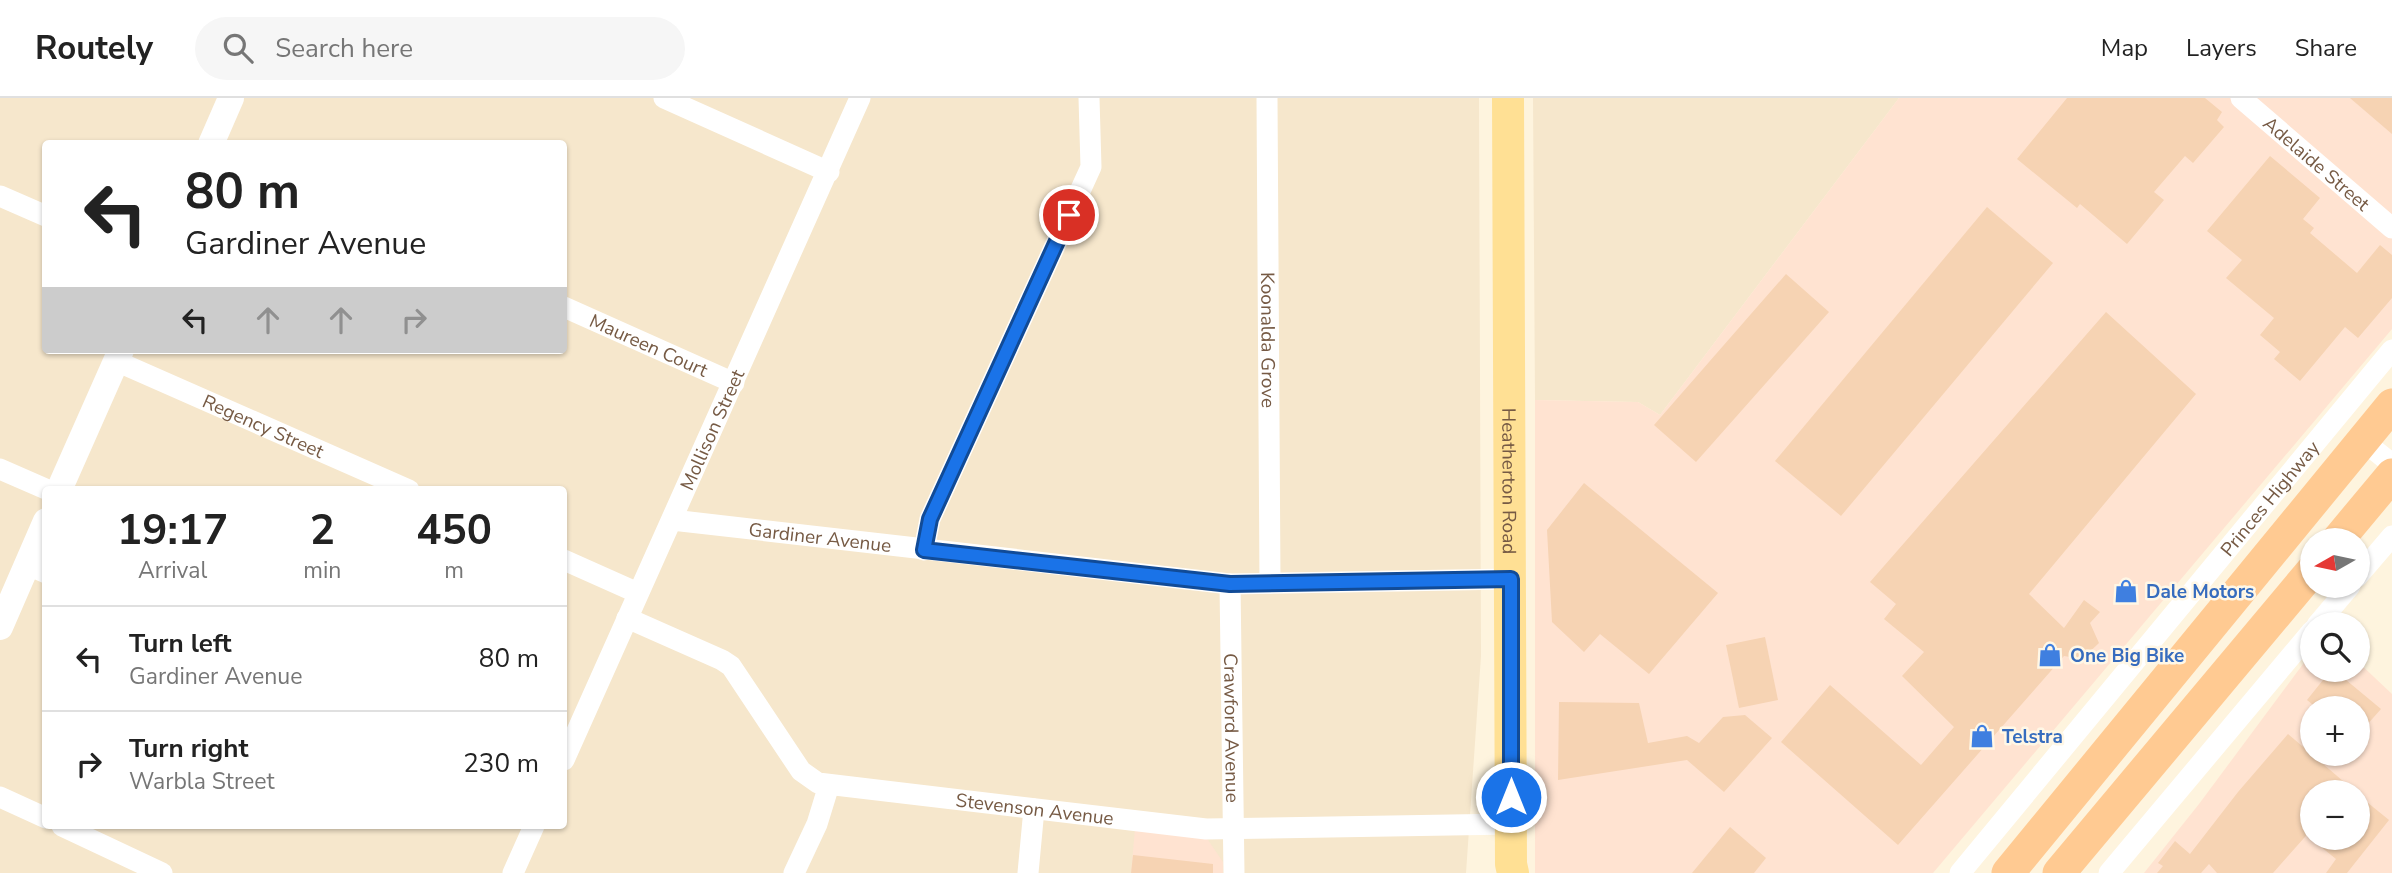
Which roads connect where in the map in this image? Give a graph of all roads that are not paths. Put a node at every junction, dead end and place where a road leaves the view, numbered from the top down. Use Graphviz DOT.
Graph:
graph roads {
  1 [pos="231,98"];
  2 [pos="664,98"];
  3 [pos="860,98"];
  4 [pos="1089,98"];
  5 [pos="1266,98"];
  6 [pos="1508,98"];
  7 [pos="2241,98"];
  8 [pos="213,140"];
  9 [pos="829,172"];
  10 [pos="0,196"];
  11 [pos="42,214"];
  12 [pos="2392,228"];
  13 [pos="567,308"];
  14 [pos="2392,350"];
  15 [pos="119,355"];
  16 [pos="734,383"];
  17 [pos="2392,405"];
  18 [pos="2362,440"];
  19 [pos="2392,464"];
  20 [pos="0,469"];
  21 [pos="2392,475"];
  22 [pos="60,486"];
  23 [pos="400,486"];
  24 [pos="42,487"];
  25 [pos="672,520"];
  26 [pos="2348,528"];
  27 [pos="2392,536"];
  28 [pos="42,543"];
  29 [pos="924,550"];
  30 [pos="567,561"];
  31 [pos="2370,562"];
  32 [pos="37,569"];
  33 [pos="1511,579"];
  34 [pos="1270,583"];
  35 [pos="1230,584"];
  36 [pos="2300,584"];
  37 [pos="638,593"];
  38 [pos="2340,598"];
  39 [pos="2328,612"];
  40 [pos="627,618"];
  41 [pos="0,627"];
  42 [pos="2300,645"];
  43 [pos="567,753"];
  44 [pos="829,785"];
  45 [pos="0,797"];
  46 [pos="1034,809"];
  47 [pos="42,816"];
  48 [pos="1511,824"];
  49 [pos="68,829"];
  50 [pos="533,829"];
  51 [pos="1233,829"];
  52 [pos="1509,870"];
  53 [pos="162,873"];
  54 [pos="513,873"];
  55 [pos="794,873"];
  56 [pos="1028,873"];
  57 [pos="1234,873"];
  58 [pos="1960,873"];
  59 [pos="2008,873"];
  60 [pos="2059,873"];
  61 [pos="2109,873"];
  1 -- 8 [label="street"];
  2 -- 9 [label="street"];
  3 -- 9 [label="street, Mollison Street"];
  4 -- 29 [label="street"];
  5 -- 34 [label="street, Koonalda Grove"];
  6 -- 33 [label="main road, Heatherton Road"];
  7 -- 12 [label="street, Adelaide Street"];
  9 -- 16 [label="street, Mollison Street"];
  10 -- 11 [label="street"];
  13 -- 16 [label="street, Maureen Court"];
  14 -- 58 [label="street, Princes Highway"];
  15 -- 22 [label="street"];
  15 -- 23 [label="street, Regency Street"];
  16 -- 25 [label="street, Mollison Street"];
  17 -- 18 [label="highway, Princes Highway"];
  18 -- 19 [label="street"];
  18 -- 59 [label="highway, Princes Highway"];
  20 -- 24 [label="street"];
  21 -- 26 [label="highway"];
  25 -- 29 [label="street, Gardiner Avenue"];
  25 -- 37 [label="street, Mollison Street"];
  27 -- 31 [label="street"];
  28 -- 32 [label="street"];
  29 -- 35 [label="street, Gardiner Avenue"];
  30 -- 37 [label="street"];
  32 -- 41 [label="street"];
  33 -- 34 [label="street, Gardiner Avenue"];
  33 -- 48 [label="main road, Heatherton Road"];
  34 -- 35 [label="street, Gardiner Avenue"];
  35 -- 51 [label="street, Crawford Avenue"];
  36 -- 60 [label="highway"];
  37 -- 40 [label="street, Mollison Street"];
  38 -- 39 [label="street"];
  40 -- 43 [label="street, Mollison Street"];
  40 -- 44 [label="street, Stevenson Avenue"];
  42 -- 61 [label="street"];
  44 -- 46 [label="street, Stevenson Avenue"];
  44 -- 55 [label="street"];
  45 -- 47 [label="street"];
  46 -- 51 [label="street, Stevenson Avenue"];
  46 -- 56 [label="street"];
  48 -- 51 [label="street, Stevenson Avenue"];
  48 -- 52 [label="main road, Heatherton Road"];
  49 -- 53 [label="street"];
  50 -- 54 [label="street"];
  51 -- 57 [label="street, Crawford Avenue"];
}
